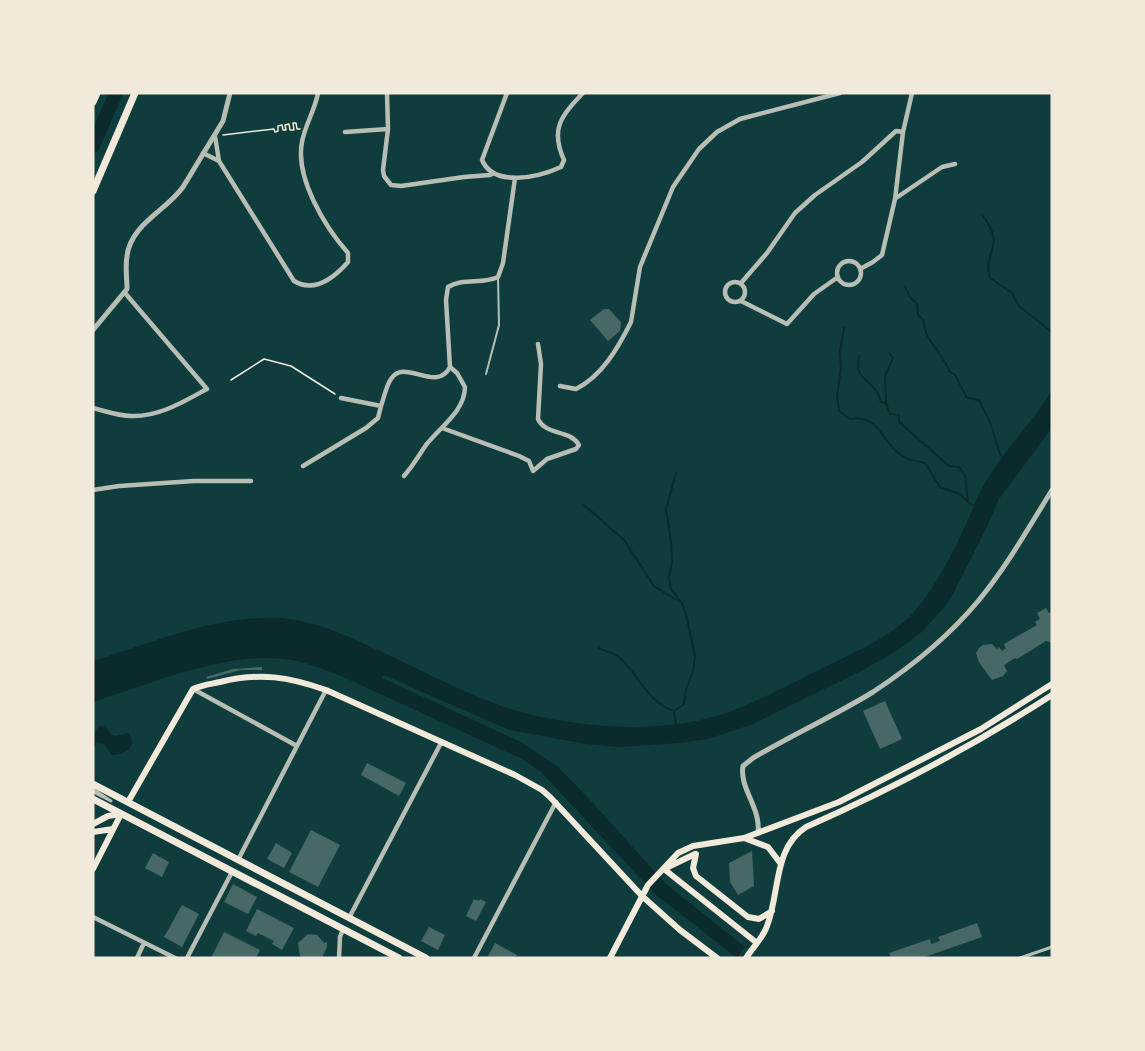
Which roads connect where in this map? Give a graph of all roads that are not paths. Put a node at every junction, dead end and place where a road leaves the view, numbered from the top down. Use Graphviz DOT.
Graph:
graph roads {
  1 [pos="97,93"];
  2 [pos="135,93"];
  3 [pos="231,93"];
  4 [pos="318,93"];
  5 [pos="387,93"];
  6 [pos="507,93"];
  7 [pos="583,93"];
  8 [pos="840,93"];
  9 [pos="912,93"];
  10 [pos="93,102"];
  11 [pos="387,129"];
  12 [pos="345,132"];
  13 [pos="903,132"];
  14 [pos="215,136"];
  15 [pos="203,153"];
  16 [pos="219,161"];
  17 [pos="955,164"];
  18 [pos="494,173"];
  19 [pos="515,178"];
  20 [pos="93,191"];
  21 [pos="895,199"];
  22 [pos="860,269"];
  23 [pos="498,277"];
  24 [pos="838,277"];
  25 [pos="741,283"];
  26 [pos="126,292"];
  27 [pos="741,301"];
  28 [pos="93,330"];
  29 [pos="538,344"];
  30 [pos="450,367"];
  31 [pos="486,374"];
  32 [pos="560,386"];
  33 [pos="341,398"];
  34 [pos="381,406"];
  35 [pos="93,408"];
  36 [pos="442,428"];
  37 [pos="303,466"];
  38 [pos="404,476"];
  39 [pos="250,481"];
  40 [pos="93,490"];
  41 [pos="1052,490"];
  42 [pos="1052,684"];
  43 [pos="193,689"];
  44 [pos="326,690"];
  45 [pos="1052,695"];
  46 [pos="1012,710"];
  47 [pos="1017,718"];
  48 [pos="441,742"];
  49 [pos="953,744"];
  50 [pos="297,746"];
  51 [pos="957,753"];
  52 [pos="927,758"];
  53 [pos="932,767"];
  54 [pos="93,784"];
  55 [pos="93,791"];
  56 [pos="93,799"];
  57 [pos="128,802"];
  58 [pos="556,802"];
  59 [pos="121,814"];
  60 [pos="93,824"];
  61 [pos="113,829"];
  62 [pos="93,832"];
  63 [pos="758,832"];
  64 [pos="744,838"];
  65 [pos="703,846"];
  66 [pos="696,854"];
  67 [pos="238,860"];
  68 [pos="781,865"];
  69 [pos="93,869"];
  70 [pos="662,871"];
  71 [pos="232,872"];
  72 [pos="646,886"];
  73 [pos="634,887"];
  74 [pos="642,896"];
  75 [pos="772,910"];
  76 [pos="93,917"];
  77 [pos="349,918"];
  78 [pos="343,929"];
  79 [pos="144,943"];
  80 [pos="757,943"];
  81 [pos="1052,947"];
  82 [pos="137,958"];
  83 [pos="175,958"];
  84 [pos="187,958"];
  85 [pos="339,958"];
  86 [pos="399,958"];
  87 [pos="426,958"];
  88 [pos="474,958"];
  89 [pos="610,958"];
  90 [pos="717,958"];
  91 [pos="746,958"];
  92 [pos="1020,958"];
  1 -- 10 [label="main road"];
  2 -- 20 [label="main road"];
  3 -- 14 [label="street"];
  4 -- 16 [label="street"];
  5 -- 11 [label="street"];
  6 -- 18 [label="street"];
  7 -- 19 [label="street"];
  8 -- 32 [label="street"];
  9 -- 13 [label="street"];
  11 -- 12 [label="street"];
  11 -- 18 [label="street"];
  13 -- 21 [label="street"];
  13 -- 25 [label="street"];
  14 -- 15 [label="street"];
  14 -- 16 [label="street"];
  15 -- 16 [label="street"];
  15 -- 26 [label="street"];
  17 -- 21 [label="street"];
  18 -- 19 [label="street"];
  19 -- 23 [label="street"];
  21 -- 22 [label="street"];
  22 -- 24 [label="street"];
  22 -- 24 [label="street"];
  23 -- 30 [label="street"];
  23 -- 31 [label="lane"];
  24 -- 27 [label="street"];
  25 -- 27 [label="street"];
  25 -- 27 [label="street"];
  26 -- 28 [label="street"];
  26 -- 35 [label="street"];
  29 -- 36 [label="street"];
  30 -- 34 [label="street"];
  30 -- 36 [label="street"];
  33 -- 34 [label="street"];
  34 -- 37 [label="street"];
  36 -- 38 [label="street"];
  39 -- 40 [label="street"];
  41 -- 63 [label="street"];
  42 -- 46 [label="main road"];
  43 -- 44 [label="main road"];
  43 -- 50 [label="street"];
  43 -- 57 [label="main road"];
  44 -- 48 [label="main road"];
  44 -- 50 [label="street"];
  45 -- 47 [label="main road"];
  46 -- 47 [label="main road"];
  46 -- 49 [label="main road"];
  47 -- 51 [label="main road"];
  48 -- 58 [label="main road"];
  48 -- 77 [label="street"];
  49 -- 51 [label="main road"];
  49 -- 52 [label="main road"];
  50 -- 67 [label="street"];
  51 -- 53 [label="main road"];
  52 -- 53 [label="main road"];
  52 -- 63 [label="main road"];
  53 -- 68 [label="main road"];
  54 -- 57 [label="main road"];
  55 -- 55 [label="street"];
  56 -- 59 [label="main road"];
  57 -- 59 [label="main road"];
  57 -- 67 [label="main road"];
  58 -- 73 [label="main road"];
  58 -- 88 [label="street"];
  59 -- 60 [label="main road"];
  59 -- 61 [label="main road"];
  59 -- 71 [label="main road"];
  61 -- 62 [label="main road"];
  61 -- 69 [label="main road"];
  63 -- 64 [label="main road"];
  64 -- 65 [label="main road"];
  64 -- 68 [label="main road"];
  65 -- 66 [label="main road"];
  65 -- 70 [label="main road"];
  66 -- 70 [label="main road"];
  66 -- 75 [label="main road"];
  67 -- 71 [label="main road"];
  67 -- 77 [label="main road"];
  68 -- 75 [label="main road"];
  70 -- 72 [label="main road"];
  70 -- 80 [label="main road"];
  71 -- 78 [label="main road"];
  71 -- 84 [label="street"];
  72 -- 73 [label="main road"];
  72 -- 74 [label="main road"];
  73 -- 74 [label="main road"];
  74 -- 89 [label="main road"];
  74 -- 90 [label="main road"];
  75 -- 80 [label="main road"];
  76 -- 79 [label="street"];
  77 -- 78 [label="main road"];
  77 -- 87 [label="main road"];
  78 -- 85 [label="street"];
  78 -- 86 [label="main road"];
  79 -- 82 [label="street"];
  79 -- 83 [label="street"];
  80 -- 91 [label="main road"];
  81 -- 92 [label="street"];
}
